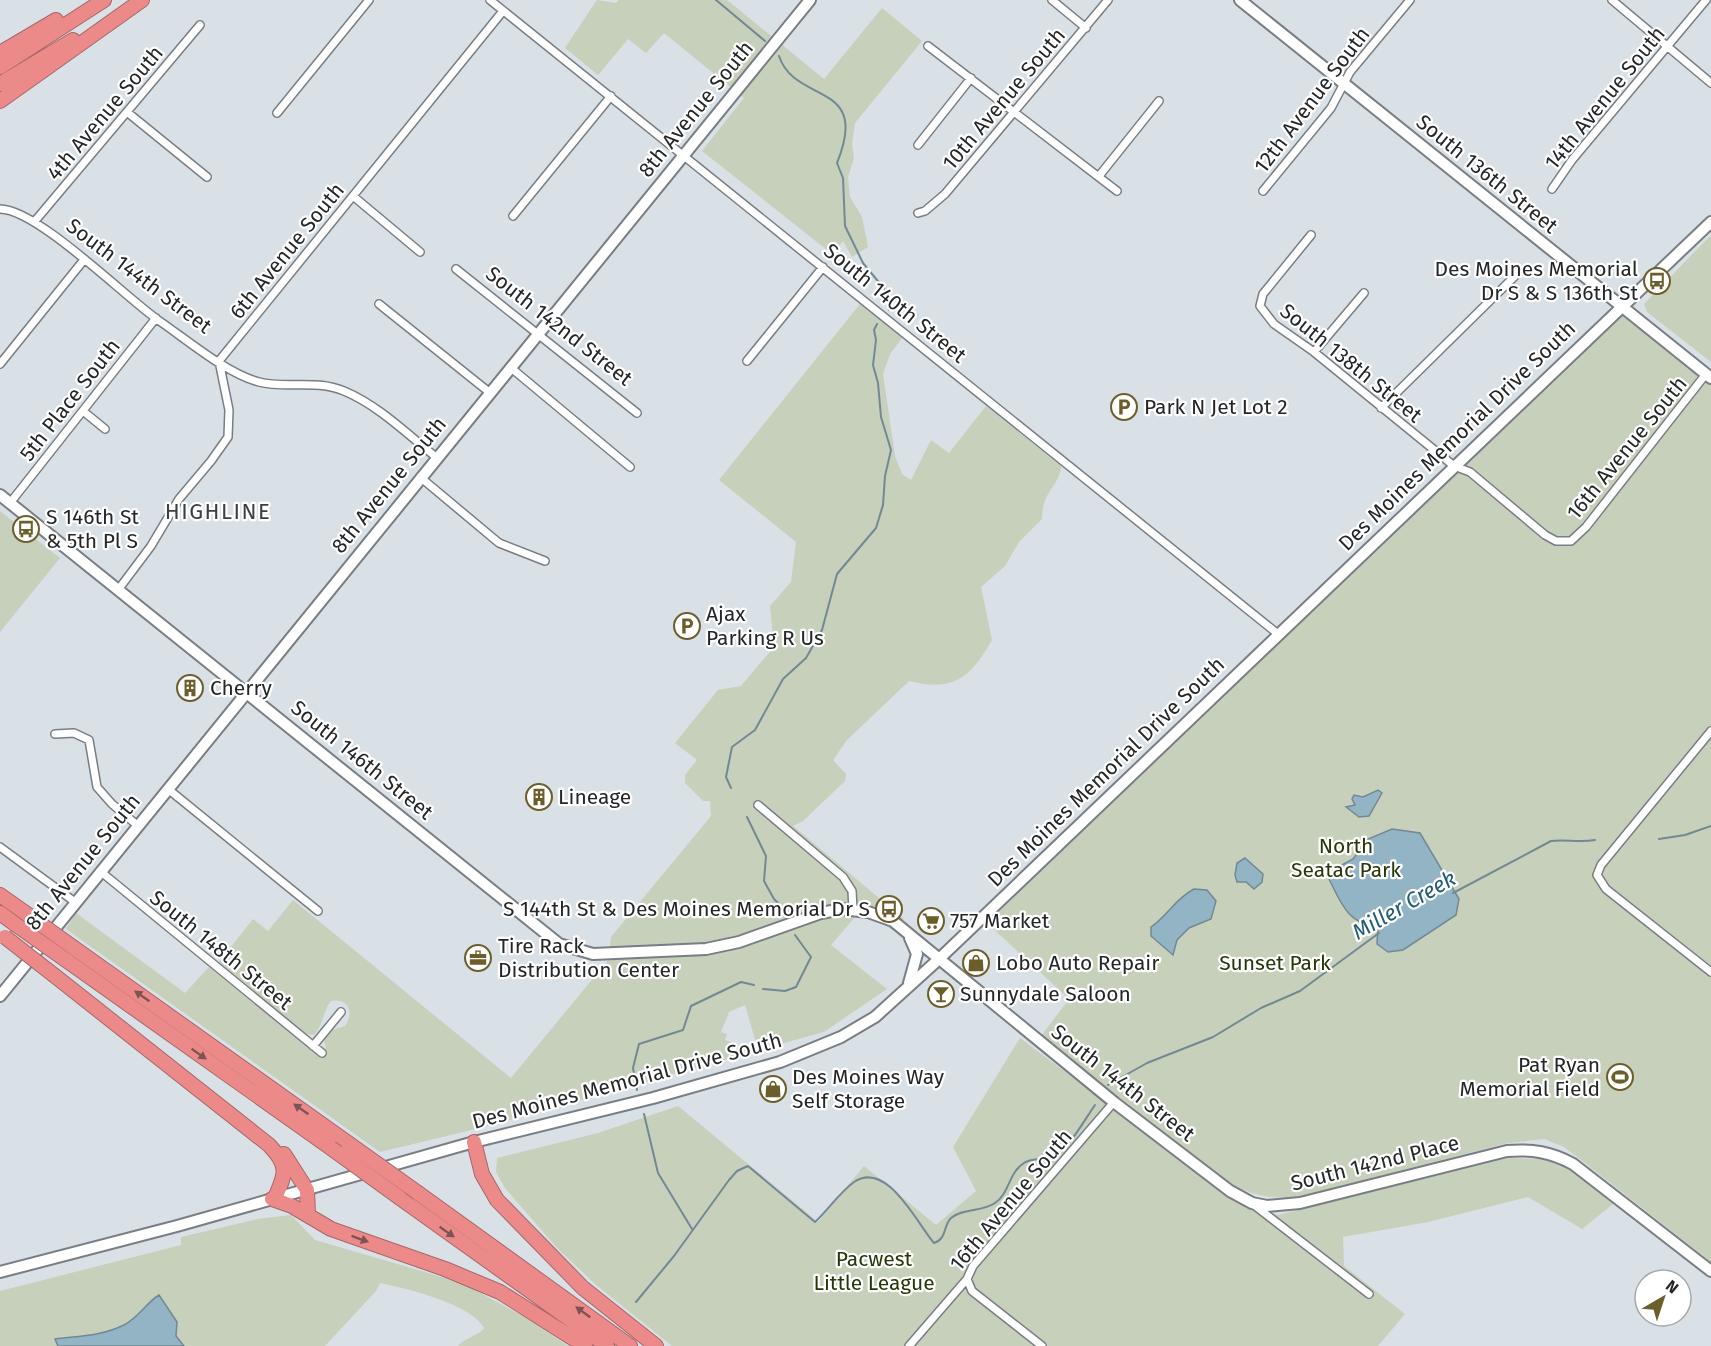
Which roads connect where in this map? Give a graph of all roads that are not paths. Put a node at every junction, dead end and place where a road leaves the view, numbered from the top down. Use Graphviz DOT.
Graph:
graph roads {
  1 [pos="92,0"];
  2 [pos="104,0"];
  3 [pos="141,0"];
  4 [pos="369,0"];
  5 [pos="490,0"];
  6 [pos="1052,0"];
  7 [pos="1108,0"];
  8 [pos="1240,0"];
  9 [pos="1410,0"];
  10 [pos="1612,0"];
  11 [pos="1706,0"];
  12 [pos="806,1"];
  13 [pos="503,11"];
  14 [pos="200,25"];
  15 [pos="1086,28"];
  16 [pos="928,46"];
  17 [pos="1668,47"];
  18 [pos="0,53"];
  19 [pos="0,67"];
  20 [pos="971,78"];
  21 [pos="1711,83"];
  22 [pos="0,84"];
  23 [pos="1344,84"];
  24 [pos="610,96"];
  25 [pos="0,101"];
  26 [pos="1159,101"];
  27 [pos="127,112"];
  28 [pos="1016,112"];
  29 [pos="277,113"];
  30 [pos="918,145"];
  31 [pos="684,155"];
  32 [pos="1099,176"];
  33 [pos="207,177"];
  34 [pos="1552,189"];
  35 [pos="1117,190"];
  36 [pos="1263,191"];
  37 [pos="353,196"];
  38 [pos="0,209"];
  39 [pos="918,213"];
  40 [pos="513,216"];
  41 [pos="35,221"];
  42 [pos="1711,222"];
  43 [pos="1311,235"];
  44 [pos="420,252"];
  45 [pos="83,261"];
  46 [pos="823,267"];
  47 [pos="456,269"];
  48 [pos="1515,276"];
  49 [pos="1364,293"];
  50 [pos="379,304"];
  51 [pos="1621,307"];
  52 [pos="156,318"];
  53 [pos="538,333"];
  54 [pos="1314,352"];
  55 [pos="219,361"];
  56 [pos="747,362"];
  57 [pos="0,364"];
  58 [pos="510,367"];
  59 [pos="1709,376"];
  60 [pos="489,392"];
  61 [pos="1381,408"];
  62 [pos="83,411"];
  63 [pos="637,413"];
  64 [pos="105,429"];
  65 [pos="436,458"];
  66 [pos="1454,466"];
  67 [pos="630,467"];
  68 [pos="420,477"];
  69 [pos="0,495"];
  70 [pos="10,502"];
  71 [pos="1571,541"];
  72 [pos="546,561"];
  73 [pos="118,590"];
  74 [pos="1278,634"];
  75 [pos="246,692"];
  76 [pos="1711,731"];
  77 [pos="55,734"];
  78 [pos="168,789"];
  79 [pos="759,805"];
  80 [pos="137,825"];
  81 [pos="0,847"];
  82 [pos="100,871"];
  83 [pos="0,895"];
  84 [pos="75,902"];
  85 [pos="853,909"];
  86 [pos="318,911"];
  87 [pos="0,913"];
  88 [pos="907,933"];
  89 [pos="3,935"];
  90 [pos="70,954"];
  91 [pos="939,959"];
  92 [pos="1711,972"];
  93 [pos="908,987"];
  94 [pos="0,996"];
  95 [pos="341,1012"];
  96 [pos="312,1046"];
  97 [pos="322,1053"];
  98 [pos="1114,1102"];
  99 [pos="238,1119"];
  100 [pos="474,1142"];
  101 [pos="308,1190"];
  102 [pos="274,1198"];
  103 [pos="1252,1203"];
  104 [pos="308,1214"];
  105 [pos="1711,1271"];
  106 [pos="0,1272"];
  107 [pos="967,1279"];
  108 [pos="1369,1294"];
  109 [pos="585,1346"];
  110 [pos="607,1346"];
  111 [pos="630,1346"];
  112 [pos="656,1346"];
  113 [pos="909,1346"];
  114 [pos="1041,1346"];
  1 -- 18 [label="highway"];
  2 -- 19 [label="highway"];
  3 -- 22 [label="highway"];
  3 -- 25 [label="highway"];
  4 -- 29 [label="street"];
  5 -- 13 [label="street, South 140th Street"];
  6 -- 15 [label="street"];
  7 -- 15 [label="street, 10th Avenue South"];
  8 -- 23 [label="street, South 136th Street"];
  9 -- 23 [label="street, 12th Avenue South"];
  10 -- 17 [label="street"];
  11 -- 17 [label="street, 14th Avenue South"];
  12 -- 31 [label="street, 8th Avenue South"];
  13 -- 24 [label="street, South 140th Street"];
  13 -- 37 [label="street, 6th Avenue South"];
  14 -- 27 [label="street, 4th Avenue South"];
  15 -- 28 [label="street, 10th Avenue South"];
  16 -- 20 [label="street"];
  17 -- 21 [label="street"];
  17 -- 34 [label="street, 14th Avenue South"];
  20 -- 28 [label="street"];
  20 -- 30 [label="street"];
  23 -- 36 [label="street, 12th Avenue South"];
  23 -- 51 [label="street, South 136th Street"];
  24 -- 31 [label="street, South 140th Street"];
  24 -- 40 [label="street"];
  26 -- 32 [label="street"];
  27 -- 33 [label="street"];
  27 -- 41 [label="street, 4th Avenue South"];
  28 -- 32 [label="street"];
  28 -- 39 [label="street, 10th Avenue South"];
  31 -- 46 [label="street, South 140th Street"];
  31 -- 53 [label="street, 8th Avenue South"];
  32 -- 35 [label="street"];
  37 -- 44 [label="street"];
  37 -- 55 [label="street, 6th Avenue South"];
  38 -- 41 [label="street"];
  41 -- 45 [label="street, South 144th Street"];
  42 -- 51 [label="street, Des Moines Memorial Drive South"];
  43 -- 54 [label="street, South 138th Street"];
  45 -- 52 [label="street, South 144th Street"];
  45 -- 57 [label="street"];
  46 -- 56 [label="street"];
  46 -- 74 [label="street, South 140th Street"];
  47 -- 53 [label="street, South 142nd Street"];
  48 -- 61 [label="street"];
  49 -- 54 [label="street"];
  50 -- 60 [label="street"];
  51 -- 59 [label="street, South 136th Street"];
  51 -- 66 [label="street, Des Moines Memorial Drive South"];
  52 -- 55 [label="street, South 144th Street"];
  52 -- 62 [label="street, 5th Place South"];
  53 -- 58 [label="street, 8th Avenue South"];
  53 -- 63 [label="street, South 142nd Street"];
  54 -- 61 [label="street, South 138th Street"];
  55 -- 65 [label="street, South 144th Street"];
  55 -- 73 [label="street"];
  58 -- 60 [label="street, 8th Avenue South"];
  58 -- 67 [label="street"];
  59 -- 71 [label="street, 16th Avenue South"];
  60 -- 65 [label="street, 8th Avenue South"];
  61 -- 66 [label="street, South 138th Street"];
  62 -- 64 [label="street"];
  62 -- 70 [label="street, 5th Place South"];
  65 -- 68 [label="street, 8th Avenue South"];
  66 -- 71 [label="street, South 138th Street"];
  66 -- 74 [label="street, Des Moines Memorial Drive South"];
  68 -- 72 [label="street"];
  68 -- 75 [label="street, 8th Avenue South"];
  69 -- 70 [label="street, South 146th Street"];
  70 -- 73 [label="street, South 146th Street"];
  73 -- 75 [label="street, South 146th Street"];
  74 -- 91 [label="street, Des Moines Memorial Drive South"];
  75 -- 78 [label="street, 8th Avenue South"];
  75 -- 85 [label="street, South 146th Street"];
  76 -- 92 [label="street"];
  77 -- 80 [label="street"];
  78 -- 80 [label="street, 8th Avenue South"];
  78 -- 86 [label="street"];
  79 -- 85 [label="street"];
  80 -- 82 [label="street, 8th Avenue South"];
  81 -- 84 [label="street"];
  82 -- 84 [label="street, 8th Avenue South"];
  82 -- 96 [label="street, South 148th Street"];
  83 -- 90 [label="highway, bridge"];
  84 -- 94 [label="street, 8th Avenue South"];
  85 -- 88 [label="street, South 144th Street"];
  87 -- 90 [label="highway, bridge"];
  88 -- 91 [label="street, South 144th Street"];
  88 -- 93 [label="street"];
  89 -- 99 [label="highway, bridge"];
  90 -- 110 [label="highway, one-way, bridge"];
  111 -- 90 [label="highway, one-way, bridge"];
  91 -- 93 [label="street, Des Moines Memorial Drive South"];
  91 -- 98 [label="street, South 144th Street"];
  93 -- 100 [label="street, Des Moines Memorial Drive South"];
  95 -- 96 [label="street"];
  96 -- 97 [label="street, South 148th Street"];
  98 -- 103 [label="street, South 144th Street"];
  98 -- 107 [label="street, 16th Avenue South"];
  99 -- 101 [label="highway"];
  99 -- 102 [label="highway"];
  100 -- 101 [label="street, Des Moines Memorial Drive South"];
  100 -- 112 [label="highway"];
  101 -- 102 [label="street, Des Moines Memorial Drive South"];
  101 -- 104 [label="highway"];
  102 -- 104 [label="highway"];
  102 -- 106 [label="street, Des Moines Memorial Drive South"];
  103 -- 105 [label="street, South 142nd Place"];
  103 -- 108 [label="street, South 144th Street"];
  104 -- 109 [label="highway, one-way"];
  107 -- 113 [label="street, 16th Avenue South"];
  107 -- 114 [label="street"];
}
